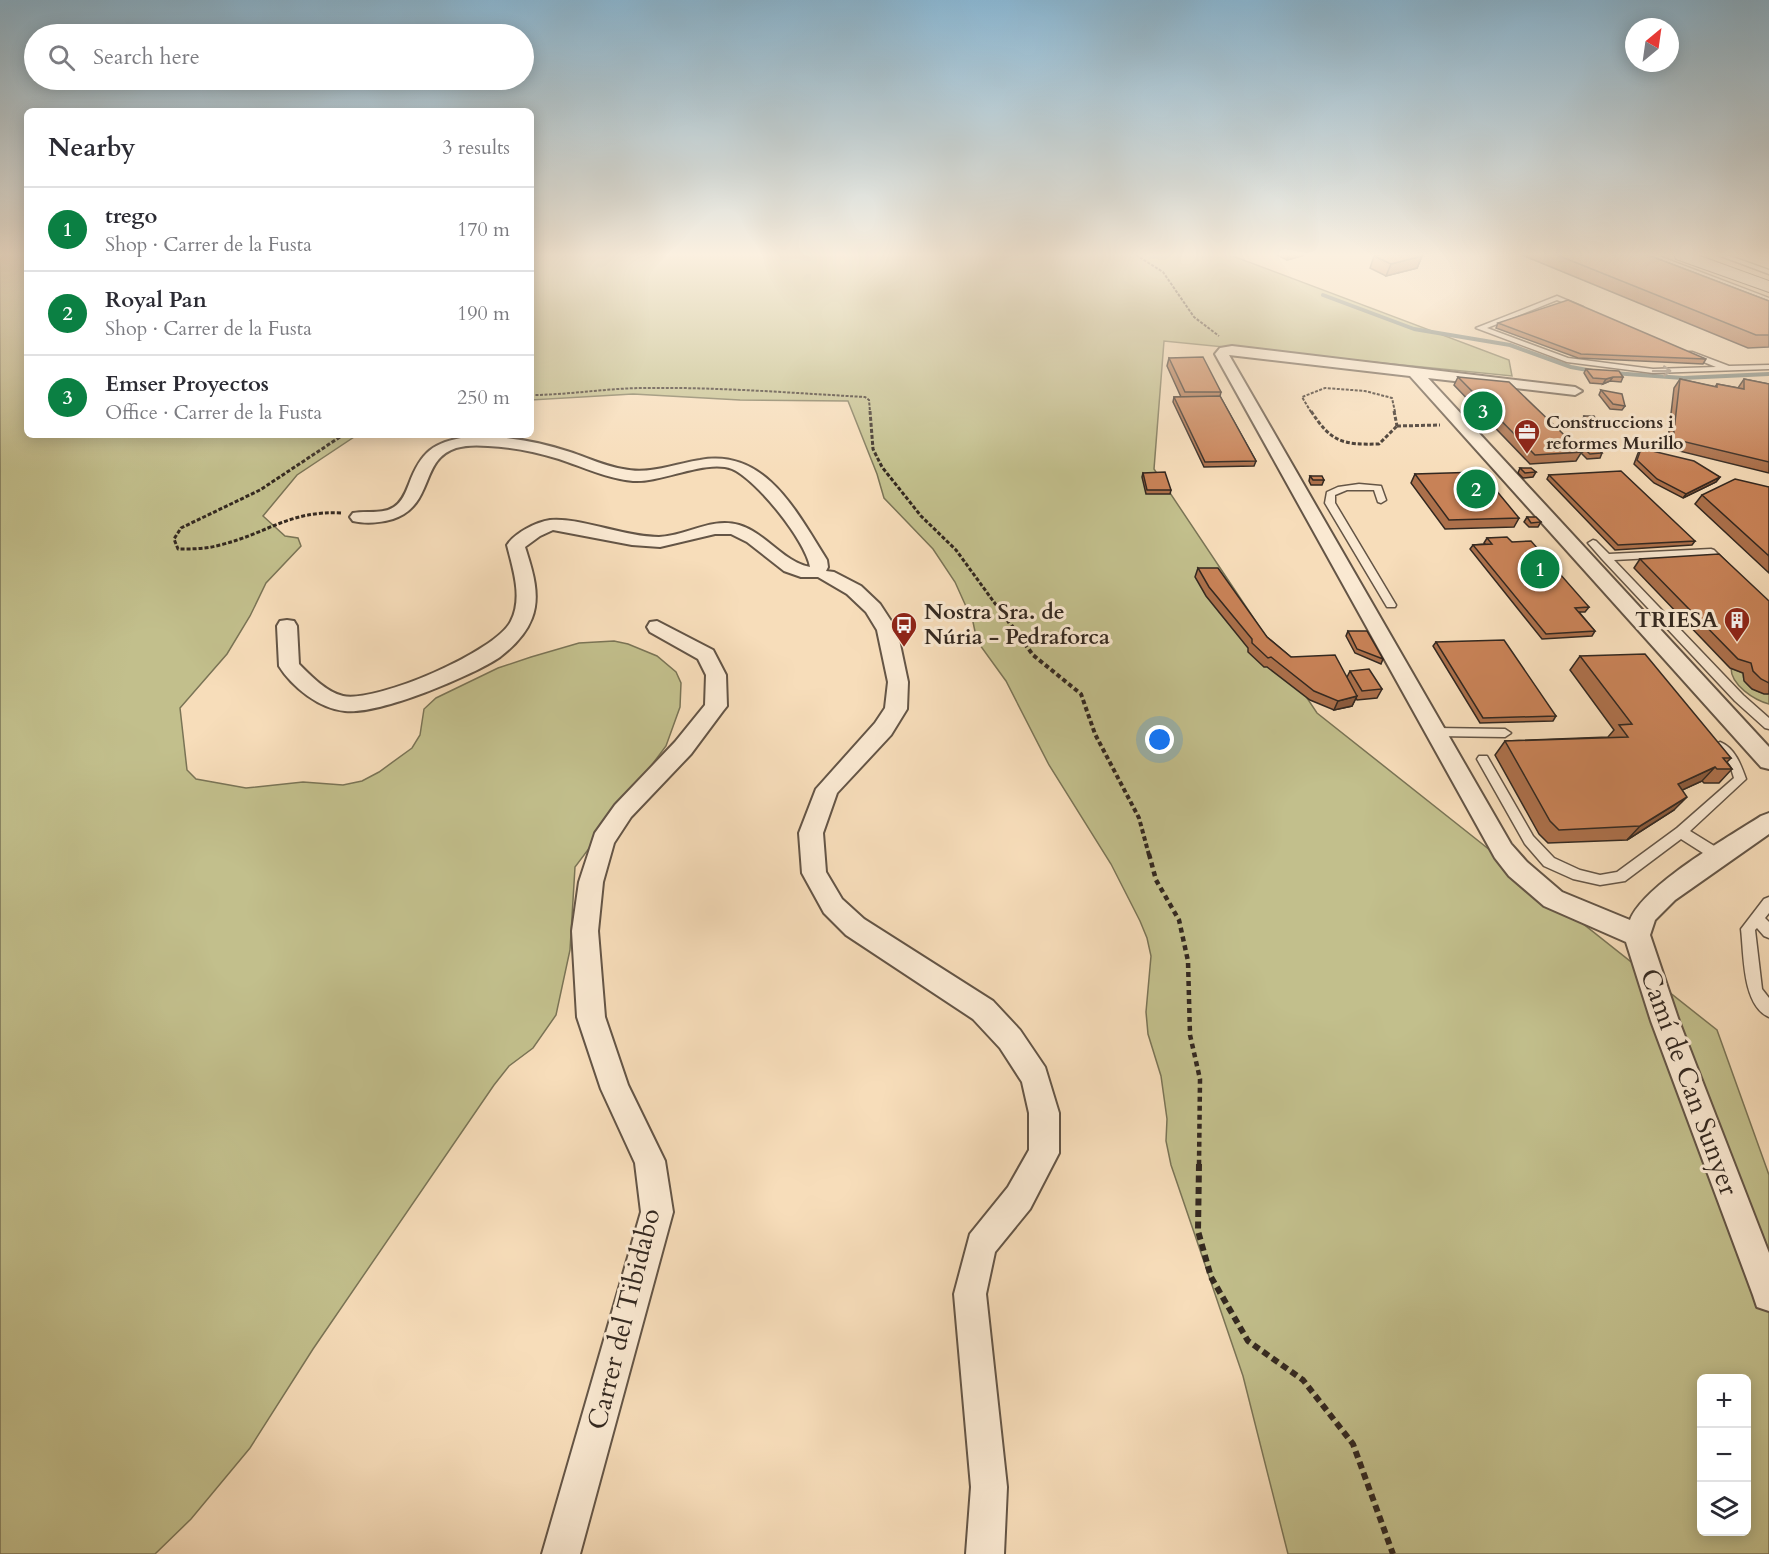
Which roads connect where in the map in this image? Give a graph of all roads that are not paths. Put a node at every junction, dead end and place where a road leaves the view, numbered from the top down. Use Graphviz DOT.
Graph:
graph roads {
  1 [pos="1481,328"];
  2 [pos="1686,351"];
  3 [pos="1769,367"];
  4 [pos="1729,369"];
  5 [pos="1414,371"];
  6 [pos="1575,391"];
  7 [pos="1381,500"];
  8 [pos="359,517"];
  9 [pos="1352,540"];
  10 [pos="1328,541"];
  11 [pos="1593,543"];
  12 [pos="1605,557"];
  13 [pos="819,572"];
  14 [pos="1736,576"];
  15 [pos="1391,605"];
  16 [pos="287,626"];
  17 [pos="657,627"];
  18 [pos="1769,725"];
  19 [pos="1436,732"];
  20 [pos="1505,733"];
  21 [pos="1711,735"];
  22 [pos="1483,759"];
  23 [pos="1769,761"];
  24 [pos="1769,822"];
  25 [pos="1681,832"];
  26 [pos="1719,856"];
  27 [pos="1769,903"];
  28 [pos="1757,918"];
  29 [pos="1769,932"];
  30 [pos="1637,935"];
  31 [pos="1769,1010"];
  32 [pos="1769,1295"];
  33 [pos="561,1554"];
  34 [pos="985,1554"];
  1 -- 4 [label="lane, one-way"];
  2 -- 4 [label="lane"];
  3 -- 4 [label="lane"];
  5 -- 6 [label="street"];
  5 -- 10 [label="street"];
  5 -- 23 [label="street"];
  7 -- 9 [label="lane"];
  8 -- 13 [label="street"];
  9 -- 10 [label="lane"];
  9 -- 15 [label="lane"];
  10 -- 19 [label="street"];
  11 -- 12 [label="lane"];
  12 -- 14 [label="lane"];
  12 -- 18 [label="lane"];
  13 -- 16 [label="street"];
  13 -- 34 [label="street"];
  17 -- 33 [label="street, Carrer del Tibidabo"];
  19 -- 20 [label="lane"];
  19 -- 30 [label="street"];
  21 -- 25 [label="lane"];
  22 -- 25 [label="lane"];
  24 -- 26 [label="street"];
  25 -- 26 [label="lane"];
  26 -- 30 [label="street"];
  27 -- 28 [label="lane"];
  28 -- 29 [label="lane"];
  28 -- 31 [label="lane"];
  30 -- 32 [label="street, Camí de Can Sunyer"];
}
